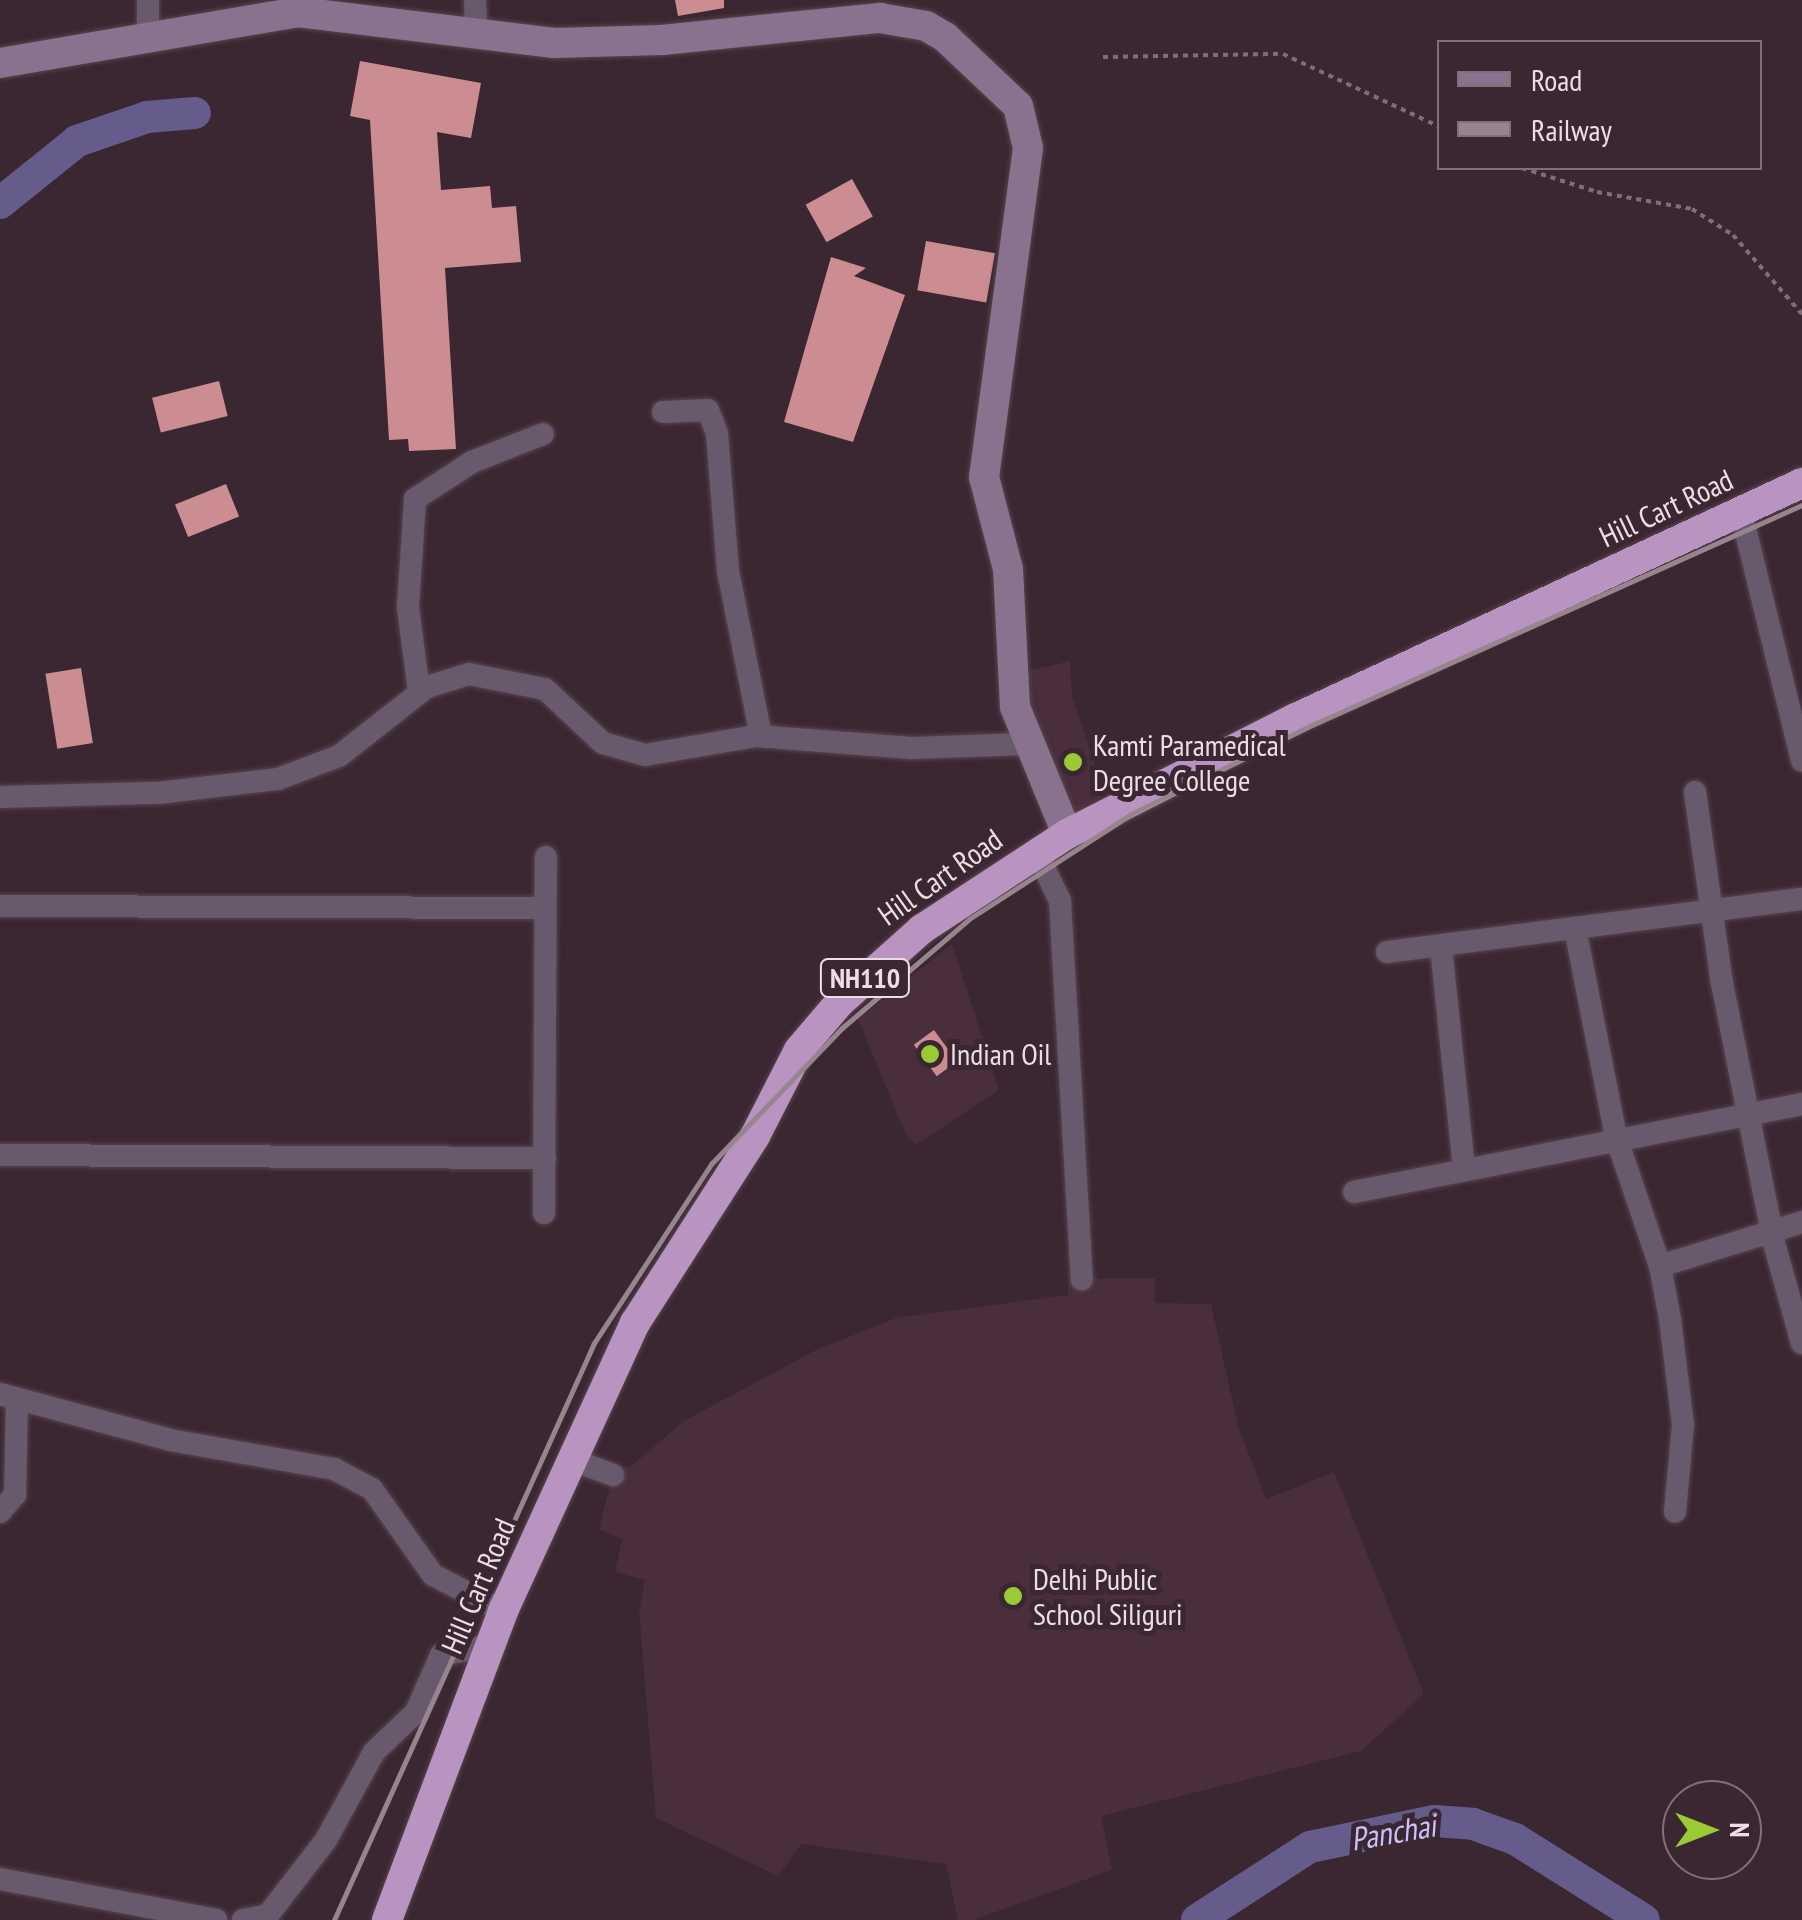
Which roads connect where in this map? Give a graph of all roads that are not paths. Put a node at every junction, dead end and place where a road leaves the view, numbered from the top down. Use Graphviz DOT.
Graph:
graph roads {
  1 [pos="148,0"];
  2 [pos="475,0"];
  3 [pos="870,9"];
  4 [pos="476,33"];
  5 [pos="148,35"];
  6 [pos="0,62"];
  7 [pos="663,412"];
  8 [pos="544,434"];
  9 [pos="1802,483"];
  10 [pos="1741,512"];
  11 [pos="419,692"];
  12 [pos="761,736"];
  13 [pos="1026,744"];
  14 [pos="1802,761"];
  15 [pos="1694,792"];
  16 [pos="0,796"];
  17 [pos="1067,834"];
  18 [pos="1037,853"];
  19 [pos="546,857"];
  20 [pos="1802,899"];
  21 [pos="0,906"];
  22 [pos="546,908"];
  23 [pos="1713,911"];
  24 [pos="1575,928"];
  25 [pos="1441,946"];
  26 [pos="1387,952"];
  27 [pos="1802,1104"];
  28 [pos="1748,1113"];
  29 [pos="1616,1137"];
  30 [pos="0,1155"];
  31 [pos="544,1158"];
  32 [pos="1464,1169"];
  33 [pos="1354,1192"];
  34 [pos="544,1213"];
  35 [pos="1802,1222"];
  36 [pos="1772,1229"];
  37 [pos="1660,1266"];
  38 [pos="1082,1279"];
  39 [pos="1802,1343"];
  40 [pos="8,1397"];
  41 [pos="570,1459"];
  42 [pos="613,1476"];
  43 [pos="0,1512"];
  44 [pos="1675,1512"];
  45 [pos="502,1612"];
  46 [pos="489,1646"];
  47 [pos="0,1878"];
  48 [pos="216,1920"];
  49 [pos="243,1920"];
  50 [pos="387,1920"];
  1 -- 5 [label="street"];
  2 -- 4 [label="street"];
  3 -- 4 [label="street"];
  3 -- 13 [label="street"];
  4 -- 5 [label="street"];
  5 -- 6 [label="street"];
  7 -- 12 [label="street"];
  8 -- 11 [label="street"];
  9 -- 10 [label="highway, Hill Cart Road / NH110"];
  10 -- 14 [label="street"];
  10 -- 17 [label="highway, Hill Cart Road / NH110"];
  11 -- 12 [label="street"];
  11 -- 16 [label="street"];
  12 -- 13 [label="street"];
  13 -- 17 [label="street"];
  15 -- 23 [label="street"];
  17 -- 18 [label="highway, Hill Cart Road / NH110"];
  18 -- 38 [label="street"];
  18 -- 41 [label="highway, Hill Cart Road / NH110"];
  19 -- 22 [label="street"];
  20 -- 23 [label="street"];
  21 -- 22 [label="street"];
  22 -- 31 [label="street"];
  23 -- 24 [label="street"];
  23 -- 28 [label="street"];
  24 -- 25 [label="street"];
  24 -- 29 [label="street"];
  25 -- 26 [label="street"];
  25 -- 32 [label="street"];
  27 -- 28 [label="street"];
  28 -- 29 [label="street"];
  28 -- 36 [label="street"];
  29 -- 32 [label="street"];
  29 -- 37 [label="street"];
  30 -- 31 [label="street"];
  31 -- 34 [label="street"];
  32 -- 33 [label="street"];
  35 -- 36 [label="street"];
  36 -- 37 [label="street"];
  36 -- 39 [label="street"];
  37 -- 44 [label="street"];
  40 -- 43 [label="street"];
  40 -- 45 [label="street"];
  41 -- 42 [label="street"];
  41 -- 45 [label="highway, Hill Cart Road / NH110"];
  45 -- 46 [label="highway, Hill Cart Road / NH110"];
  46 -- 49 [label="street"];
  46 -- 50 [label="highway, Hill Cart Road / NH110"];
  47 -- 48 [label="street"];
}
